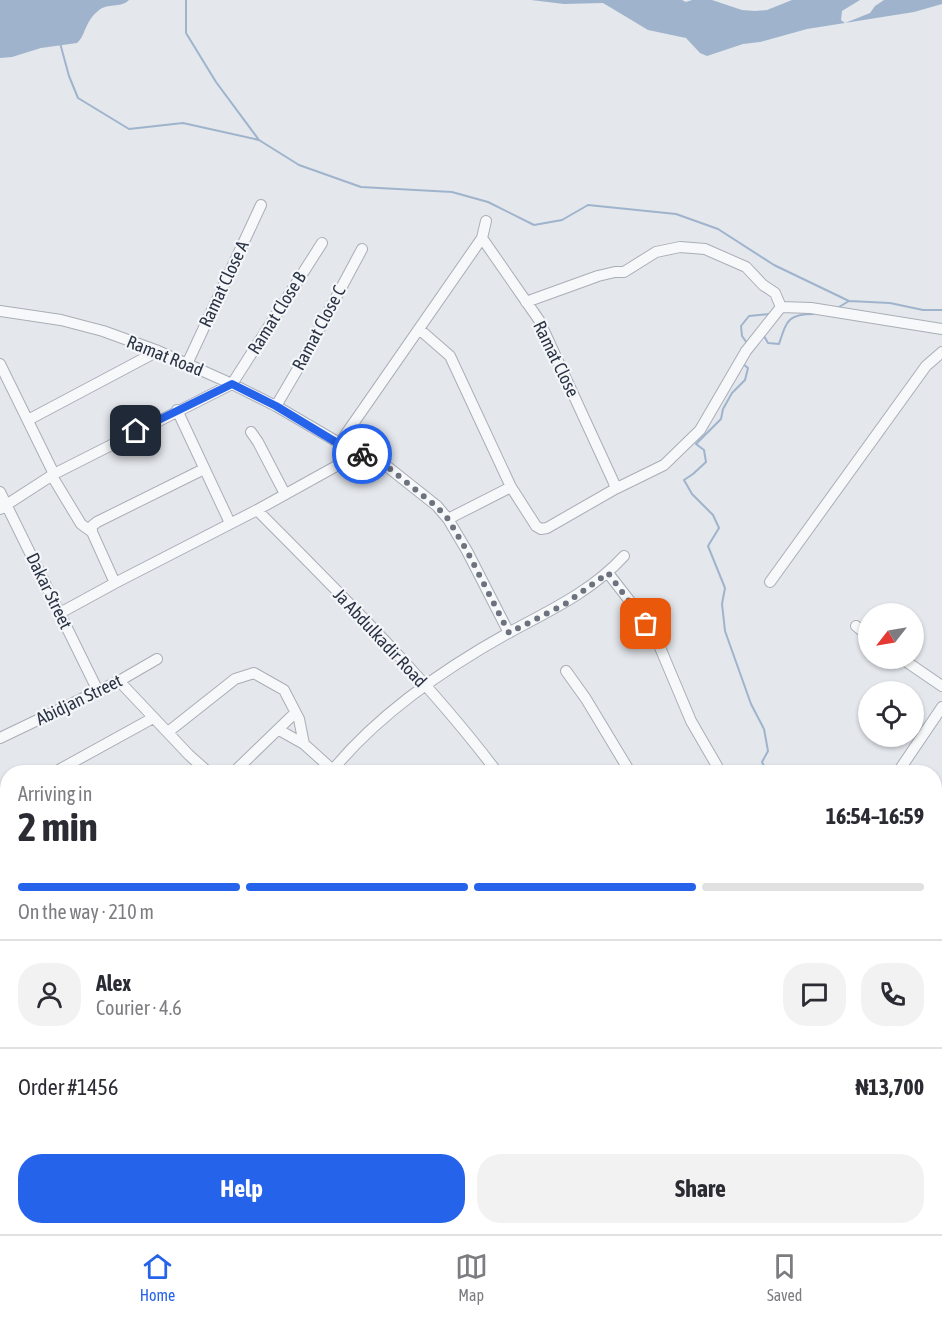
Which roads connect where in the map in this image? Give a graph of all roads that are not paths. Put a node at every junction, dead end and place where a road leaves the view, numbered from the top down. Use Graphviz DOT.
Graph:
graph roads {
  1 [pos="261,205"];
  2 [pos="486,221"];
  3 [pos="482,238"];
  4 [pos="322,243"];
  5 [pos="362,249"];
  6 [pos="526,302"];
  7 [pos="781,307"];
  8 [pos="0,311"];
  9 [pos="942,328"];
  10 [pos="419,329"];
  11 [pos="158,351"];
  12 [pos="942,352"];
  13 [pos="0,364"];
  14 [pos="187,364"];
  15 [pos="232,384"];
  16 [pos="276,406"];
  17 [pos="177,410"];
  18 [pos="28,420"];
  19 [pos="251,432"];
  20 [pos="339,444"];
  21 [pos="358,454"];
  22 [pos="204,469"];
  23 [pos="53,475"];
  24 [pos="511,486"];
  25 [pos="615,489"];
  26 [pos="0,492"];
  27 [pos="285,494"];
  28 [pos="3,507"];
  29 [pos="257,510"];
  30 [pos="448,519"];
  31 [pos="230,523"];
  32 [pos="92,532"];
  33 [pos="624,556"];
  34 [pos="608,573"];
  35 [pos="770,582"];
  36 [pos="115,583"];
  37 [pos="60,613"];
  38 [pos="509,633"];
  39 [pos="157,659"];
  40 [pos="917,669"];
  41 [pos="566,671"];
  42 [pos="119,681"];
  43 [pos="424,685"];
  44 [pos="942,686"];
  45 [pos="98,691"];
  46 [pos="942,706"];
  47 [pos="295,712"];
  48 [pos="153,718"];
  49 [pos="279,730"];
  50 [pos="168,732"];
  51 [pos="0,738"];
  52 [pos="304,744"];
  53 [pos="68,765"];
  54 [pos="201,765"];
  55 [pos="242,765"];
  56 [pos="326,765"];
  57 [pos="340,765"];
  58 [pos="492,765"];
  59 [pos="626,765"];
  60 [pos="716,765"];
  61 [pos="903,765"];
  1 -- 14 [label="street, Ramat Close A"];
  2 -- 3 [label="street"];
  3 -- 6 [label="street, Ramat Close"];
  3 -- 10 [label="street"];
  4 -- 15 [label="street, Ramat Close B"];
  5 -- 16 [label="street, Ramat Close C"];
  6 -- 7 [label="street"];
  6 -- 25 [label="street, Ramat Close"];
  7 -- 9 [label="street"];
  7 -- 25 [label="street"];
  8 -- 11 [label="street, Ramat Road"];
  10 -- 20 [label="street"];
  10 -- 24 [label="street"];
  11 -- 14 [label="street, Ramat Road"];
  11 -- 18 [label="street"];
  12 -- 35 [label="street"];
  13 -- 18 [label="street"];
  14 -- 15 [label="street, Ramat Road"];
  15 -- 16 [label="street, Ramat Road"];
  15 -- 17 [label="street"];
  16 -- 20 [label="street, Ramat Road"];
  17 -- 22 [label="street"];
  17 -- 23 [label="street"];
  18 -- 23 [label="street"];
  19 -- 27 [label="street"];
  20 -- 21 [label="street, Ramat Road"];
  21 -- 27 [label="street"];
  21 -- 30 [label="street, Ramat Road"];
  22 -- 31 [label="street"];
  22 -- 32 [label="street"];
  23 -- 28 [label="street"];
  23 -- 32 [label="street"];
  24 -- 25 [label="street"];
  24 -- 30 [label="street"];
  26 -- 28 [label="street, Dakar Street"];
  27 -- 29 [label="street"];
  28 -- 37 [label="street, Dakar Street"];
  29 -- 31 [label="street"];
  29 -- 43 [label="street, Ja Abdulkadir Road"];
  30 -- 38 [label="street, Ramat Road"];
  31 -- 36 [label="street"];
  32 -- 36 [label="street"];
  33 -- 34 [label="street"];
  34 -- 38 [label="street"];
  34 -- 60 [label="street"];
  36 -- 37 [label="street"];
  37 -- 45 [label="street, Dakar Street"];
  38 -- 43 [label="street"];
  39 -- 42 [label="street, Abidjan Street"];
  40 -- 44 [label="street"];
  41 -- 59 [label="street"];
  42 -- 45 [label="street, Abidjan Street"];
  42 -- 48 [label="street"];
  43 -- 57 [label="street"];
  43 -- 58 [label="street, Ja Abdulkadir Road"];
  45 -- 51 [label="street, Abidjan Street"];
  46 -- 61 [label="street"];
  47 -- 49 [label="street"];
  47 -- 50 [label="street"];
  47 -- 52 [label="street"];
  48 -- 50 [label="street"];
  48 -- 53 [label="street"];
  49 -- 52 [label="street"];
  49 -- 55 [label="street"];
  50 -- 54 [label="street"];
  52 -- 56 [label="street"];
}
